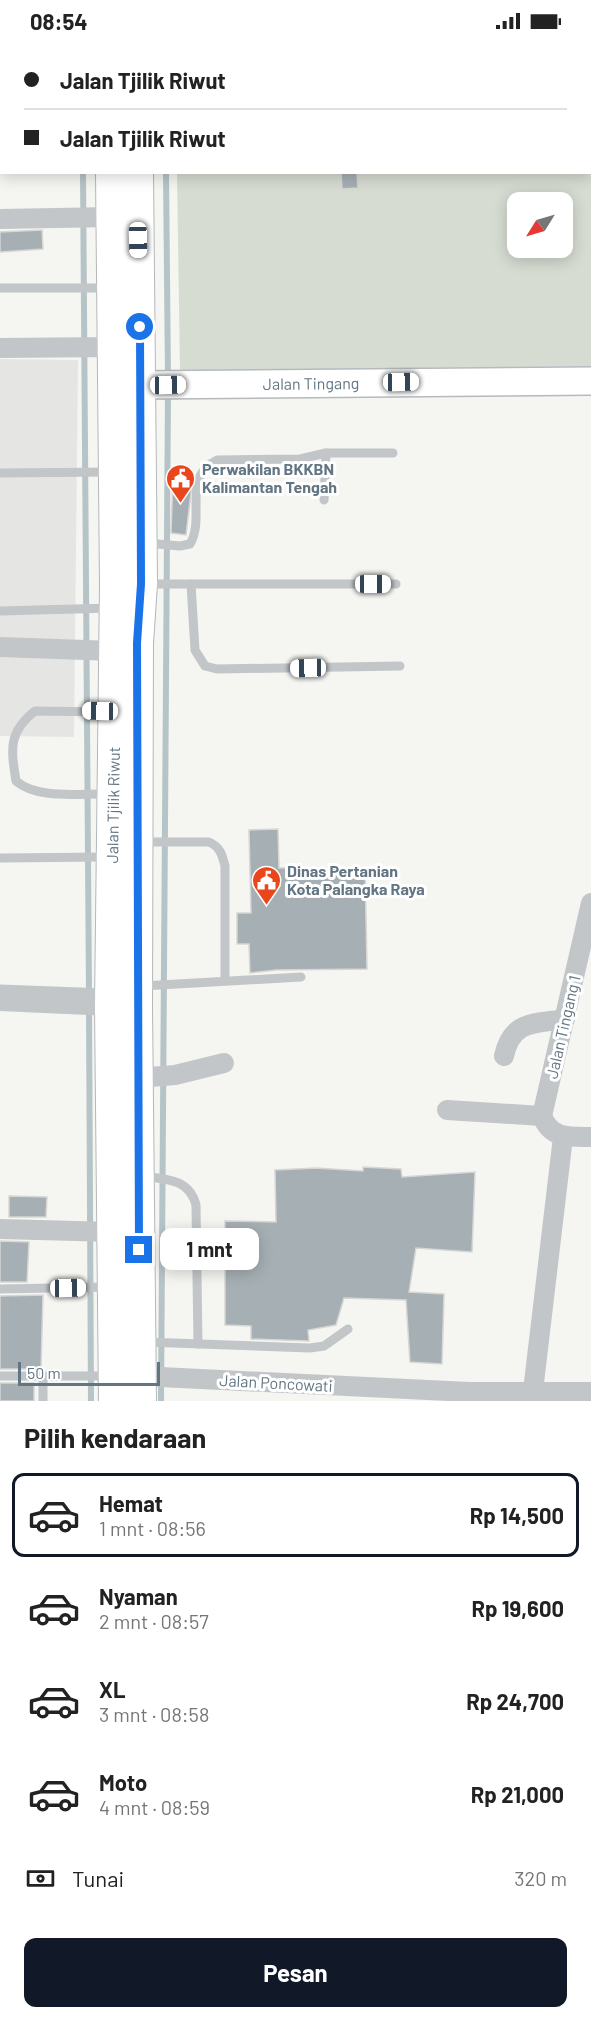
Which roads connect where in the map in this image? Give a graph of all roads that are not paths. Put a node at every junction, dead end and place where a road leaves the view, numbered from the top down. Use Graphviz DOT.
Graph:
graph roads {
  1 [pos="112,174"];
  2 [pos="137,174"];
  3 [pos="112,217"];
  4 [pos="0,219"];
  5 [pos="0,288"];
  6 [pos="114,288"];
  7 [pos="115,347"];
  8 [pos="0,348"];
  9 [pos="591,381"];
  10 [pos="140,385"];
  11 [pos="326,453"];
  12 [pos="393,453"];
  13 [pos="1,472"];
  14 [pos="115,472"];
  15 [pos="324,500"];
  16 [pos="141,543"];
  17 [pos="141,584"];
  18 [pos="191,584"];
  19 [pos="396,584"];
  20 [pos="115,607"];
  21 [pos="0,611"];
  22 [pos="122,645"];
  23 [pos="0,647"];
  24 [pos="400,666"];
  25 [pos="114,712"];
  26 [pos="113,794"];
  27 [pos="125,849"];
  28 [pos="0,858"];
  29 [pos="591,903"];
  30 [pos="302,977"];
  31 [pos="225,980"];
  32 [pos="0,989"];
  33 [pos="581,991"];
  34 [pos="120,995"];
  35 [pos="0,1001"];
  36 [pos="565,1019"];
  37 [pos="504,1056"];
  38 [pos="224,1063"];
  39 [pos="137,1077"];
  40 [pos="447,1110"];
  41 [pos="542,1116"];
  42 [pos="563,1137"];
  43 [pos="591,1137"];
  44 [pos="138,1176"];
  45 [pos="0,1229"];
  46 [pos="113,1232"];
  47 [pos="113,1287"];
  48 [pos="0,1289"];
  49 [pos="348,1329"];
  50 [pos="140,1341"];
  51 [pos="198,1344"];
  52 [pos="0,1376"];
  53 [pos="43,1376"];
  54 [pos="127,1389"];
  55 [pos="533,1391"];
  56 [pos="342,1394"];
  57 [pos="583,1395"];
  58 [pos="469,1396"];
  59 [pos="43,1401"];
  1 -- 3 [label="highway, Jalan Tjilik Riwut"];
  2 -- 10 [label="highway, Jalan Tjilik Riwut"];
  3 -- 4 [label="street"];
  3 -- 6 [label="highway, Jalan Tjilik Riwut"];
  5 -- 6 [label="lane"];
  6 -- 7 [label="highway, Jalan Tjilik Riwut"];
  7 -- 8 [label="street"];
  7 -- 14 [label="highway, Jalan Tjilik Riwut"];
  9 -- 10 [label="main road, Jalan Tingang"];
  10 -- 16 [label="highway, Jalan Tjilik Riwut"];
  11 -- 12 [label="lane"];
  11 -- 15 [label="lane"];
  11 -- 16 [label="lane"];
  13 -- 14 [label="lane"];
  14 -- 20 [label="highway, Jalan Tjilik Riwut"];
  16 -- 17 [label="highway, Jalan Tjilik Riwut"];
  17 -- 18 [label="lane"];
  17 -- 22 [label="highway, Jalan Tjilik Riwut"];
  18 -- 19 [label="lane"];
  18 -- 24 [label="lane"];
  20 -- 21 [label="lane"];
  20 -- 22 [label="highway, Jalan Tjilik Riwut"];
  22 -- 23 [label="street"];
  22 -- 25 [label="highway, Jalan Tjilik Riwut"];
  22 -- 27 [label="highway, Jalan Tjilik Riwut"];
  25 -- 26 [label="highway, Jalan Tjilik Riwut"];
  25 -- 26 [label="lane"];
  26 -- 27 [label="highway, Jalan Tjilik Riwut"];
  27 -- 28 [label="lane"];
  27 -- 31 [label="lane"];
  27 -- 34 [label="highway, Jalan Tjilik Riwut"];
  29 -- 33 [label="street, Jalan Tingang 1"];
  30 -- 31 [label="lane"];
  31 -- 34 [label="lane"];
  32 -- 34 [label="lane"];
  33 -- 36 [label="street, Jalan Tingang 1"];
  34 -- 35 [label="street"];
  34 -- 39 [label="highway, Jalan Tjilik Riwut"];
  34 -- 46 [label="highway, Jalan Tjilik Riwut"];
  36 -- 37 [label="street"];
  36 -- 41 [label="street, Jalan Tingang 1"];
  38 -- 39 [label="street"];
  39 -- 44 [label="highway, Jalan Tjilik Riwut"];
  40 -- 41 [label="street"];
  41 -- 42 [label="street"];
  42 -- 43 [label="street"];
  42 -- 55 [label="street"];
  44 -- 50 [label="highway, Jalan Tjilik Riwut"];
  44 -- 51 [label="lane"];
  45 -- 46 [label="street"];
  46 -- 47 [label="highway, Jalan Tjilik Riwut"];
  47 -- 48 [label="lane"];
  47 -- 54 [label="highway, Jalan Tjilik Riwut"];
  49 -- 51 [label="lane"];
  50 -- 51 [label="lane"];
  50 -- 54 [label="highway, Jalan Tjilik Riwut"];
  52 -- 53 [label="lane"];
  53 -- 54 [label="lane"];
  53 -- 59 [label="lane"];
  54 -- 56 [label="street, Jalan Poncowati"];
  55 -- 57 [label="street, Jalan Poncowati"];
  55 -- 58 [label="street, Jalan Poncowati"];
  56 -- 58 [label="street, Jalan Poncowati"];
}
